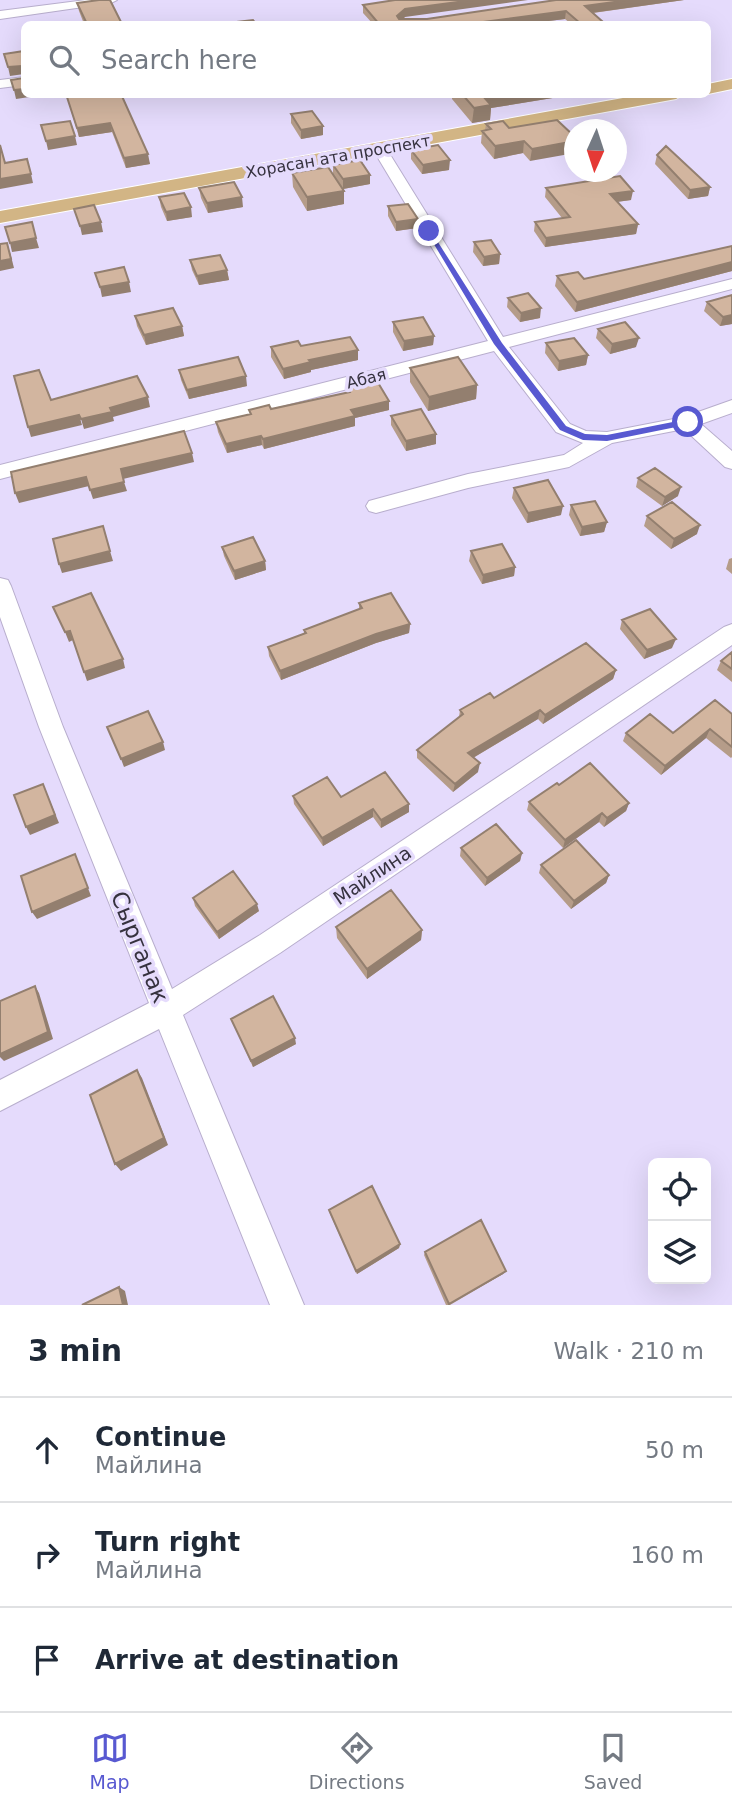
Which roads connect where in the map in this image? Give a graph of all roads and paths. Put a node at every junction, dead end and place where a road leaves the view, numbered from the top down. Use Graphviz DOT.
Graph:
graph roads {
  1 [pos="111,0"];
  2 [pos="0,15"];
  3 [pos="21,81"];
  4 [pos="0,84"];
  5 [pos="732,84"];
  6 [pos="711,88"];
  7 [pos="654,98"];
  8 [pos="379,148"];
  9 [pos="0,217"];
  10 [pos="732,284"];
  11 [pos="498,344"];
  12 [pos="732,406"];
  13 [pos="688,422"];
  14 [pos="607,438"];
  15 [pos="732,462"];
  16 [pos="0,472"];
  17 [pos="376,506"];
  18 [pos="0,586"];
  19 [pos="732,634"];
  20 [pos="165,1010"];
  21 [pos="0,1096"];
  22 [pos="287,1305"];
  1 -- 2 [label="street"];
  3 -- 4 [label="street"];
  5 -- 6 [label="main road"];
  7 -- 8 [label="main road, Хорасан ата проспект"];
  8 -- 9 [label="main road, Хорасан ата проспект"];
  8 -- 11 [label="street"];
  10 -- 11 [label="street, Абая"];
  11 -- 14 [label="street"];
  11 -- 16 [label="street, Абая"];
  12 -- 13 [label="street"];
  13 -- 14 [label="street"];
  13 -- 15 [label="street"];
  14 -- 17 [label="street"];
  18 -- 20 [label="street, Сырганак"];
  19 -- 20 [label="street, Майлина"];
  20 -- 21 [label="street, Майлина"];
  20 -- 22 [label="street, Сырганак"];
}
